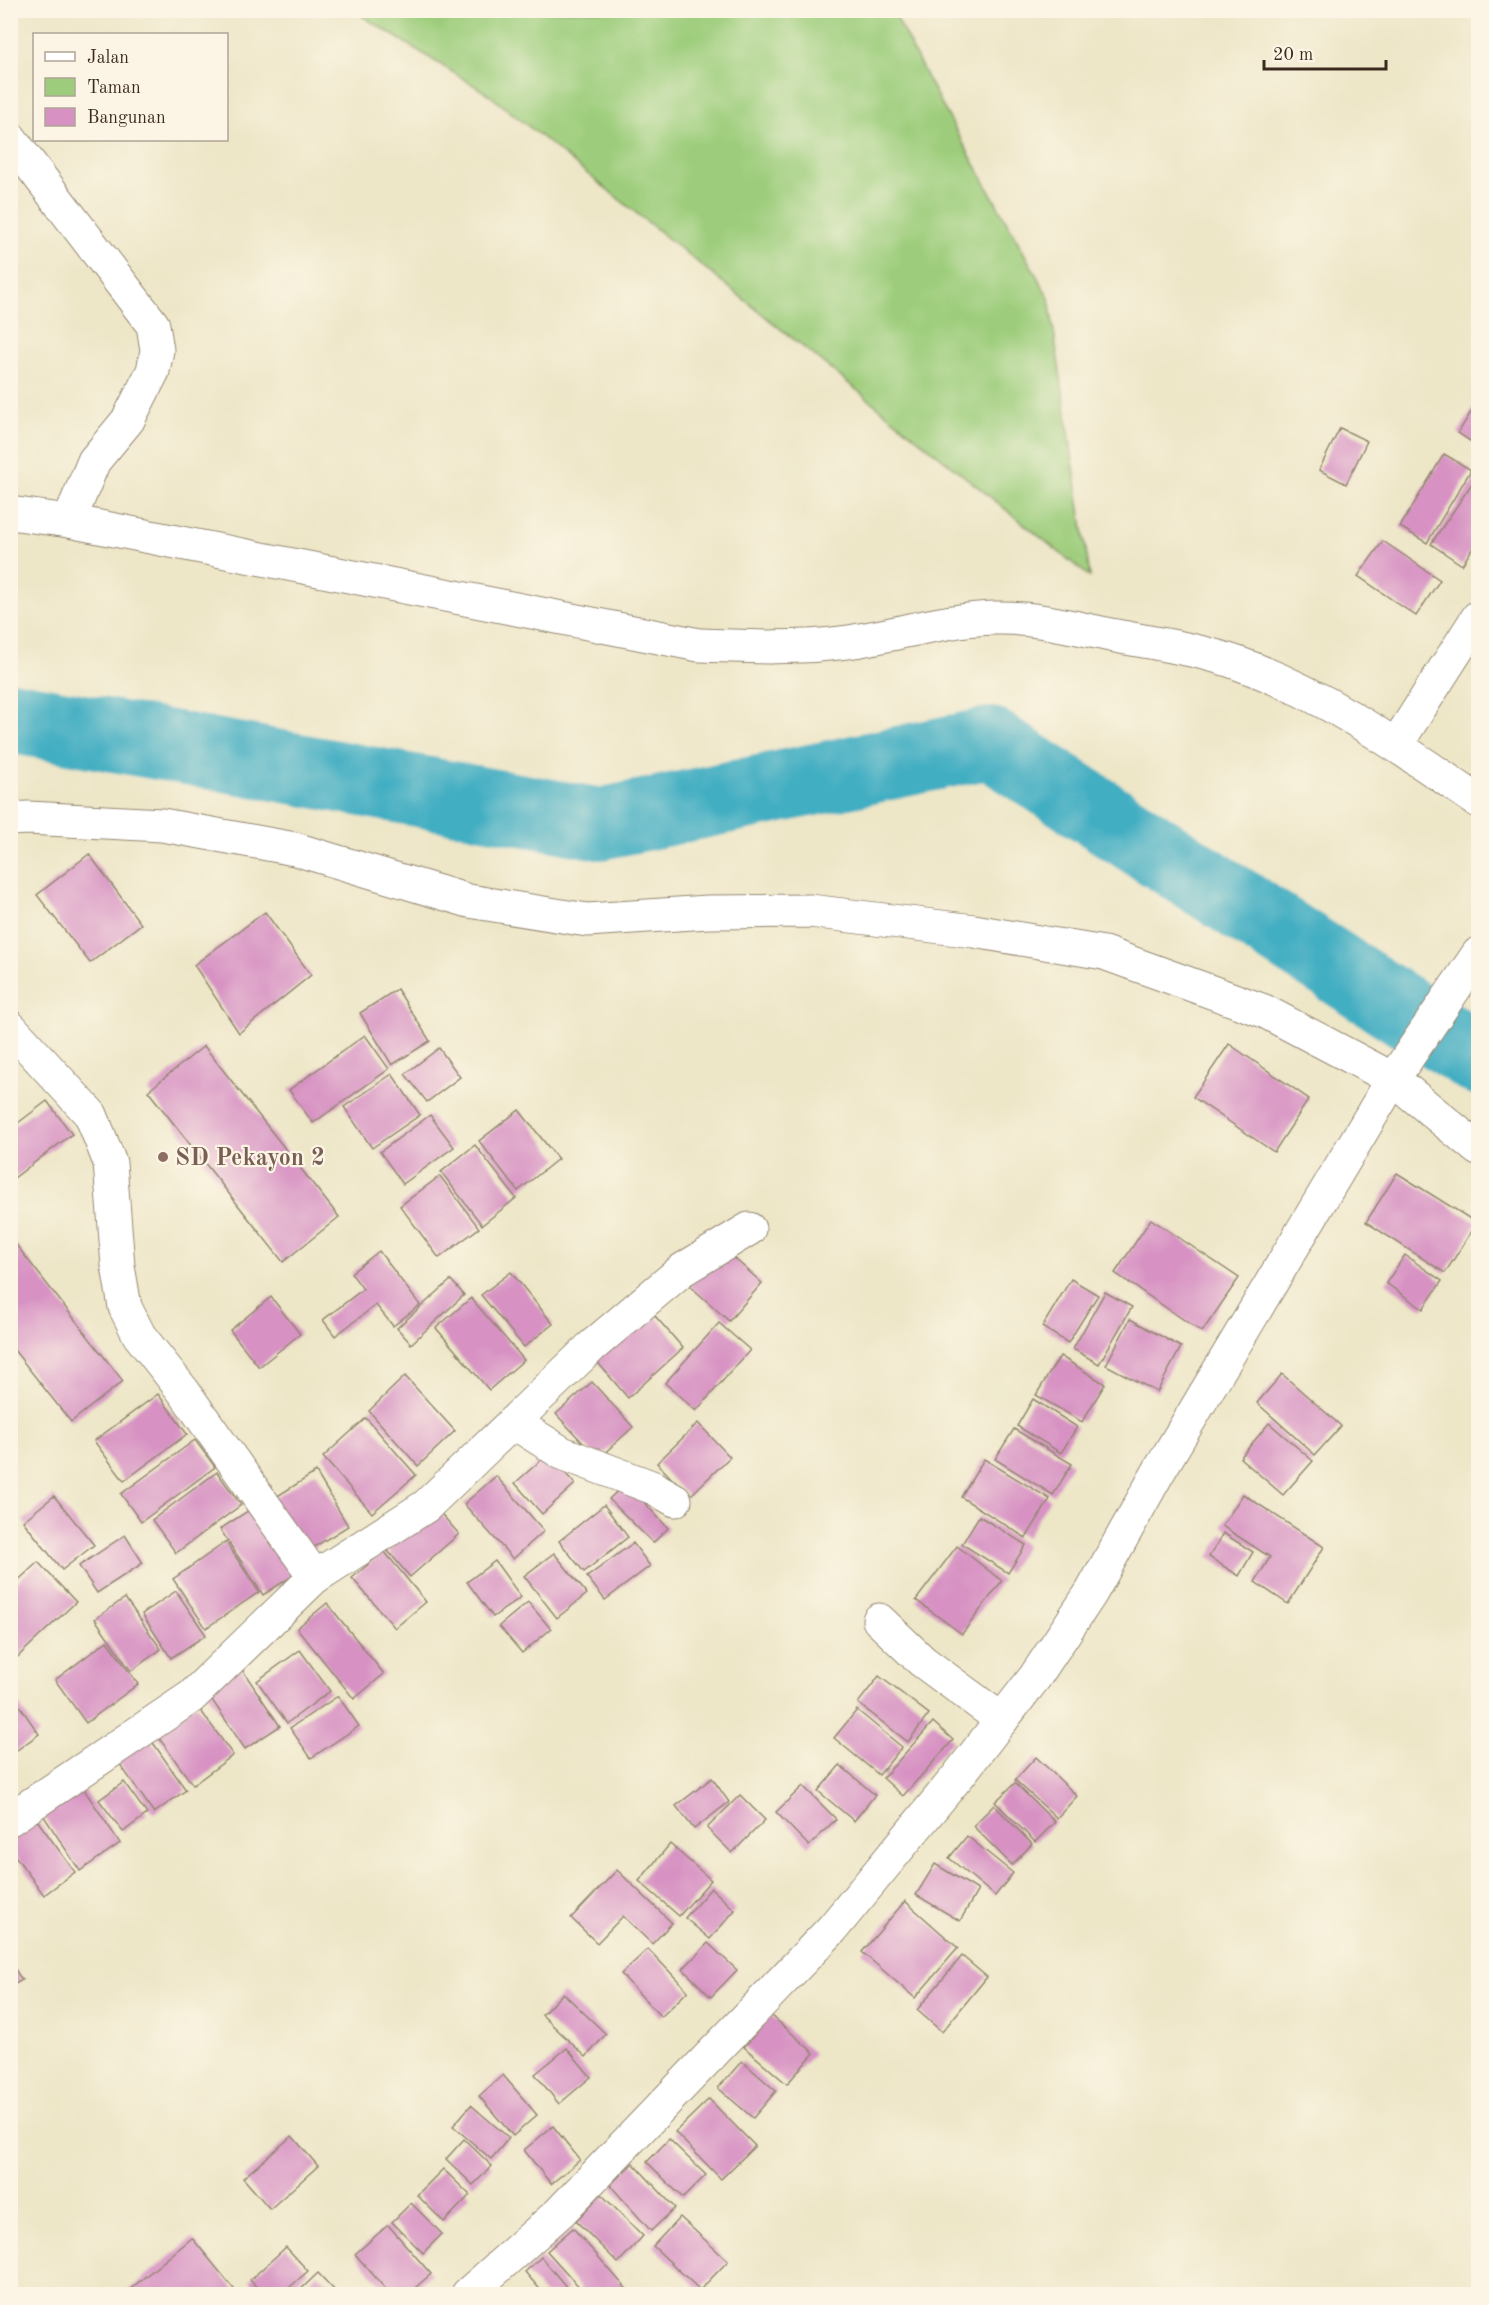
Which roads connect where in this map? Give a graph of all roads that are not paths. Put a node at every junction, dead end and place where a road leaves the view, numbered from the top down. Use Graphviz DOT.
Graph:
graph roads {
  1 [pos="10,138"];
  2 [pos="10,513"];
  3 [pos="69,521"];
  4 [pos="1479,617"];
  5 [pos="1396,745"];
  6 [pos="1479,801"];
  7 [pos="10,819"];
  8 [pos="1479,954"];
  9 [pos="10,1027"];
  10 [pos="1394,1079"];
  11 [pos="1479,1149"];
  12 [pos="749,1229"];
  13 [pos="513,1422"];
  14 [pos="675,1500"];
  15 [pos="315,1577"];
  16 [pos="879,1620"];
  17 [pos="1002,1720"];
  18 [pos="10,1819"];
  19 [pos="468,2295"];
  1 -- 3 [label="street"];
  2 -- 3 [label="street"];
  3 -- 5 [label="street"];
  4 -- 5 [label="street"];
  5 -- 6 [label="street"];
  7 -- 10 [label="street"];
  8 -- 10 [label="street"];
  9 -- 15 [label="street"];
  10 -- 11 [label="street"];
  10 -- 17 [label="street"];
  12 -- 13 [label="street"];
  13 -- 14 [label="street"];
  13 -- 15 [label="street"];
  15 -- 18 [label="street"];
  16 -- 17 [label="street"];
  17 -- 19 [label="street"];
}
